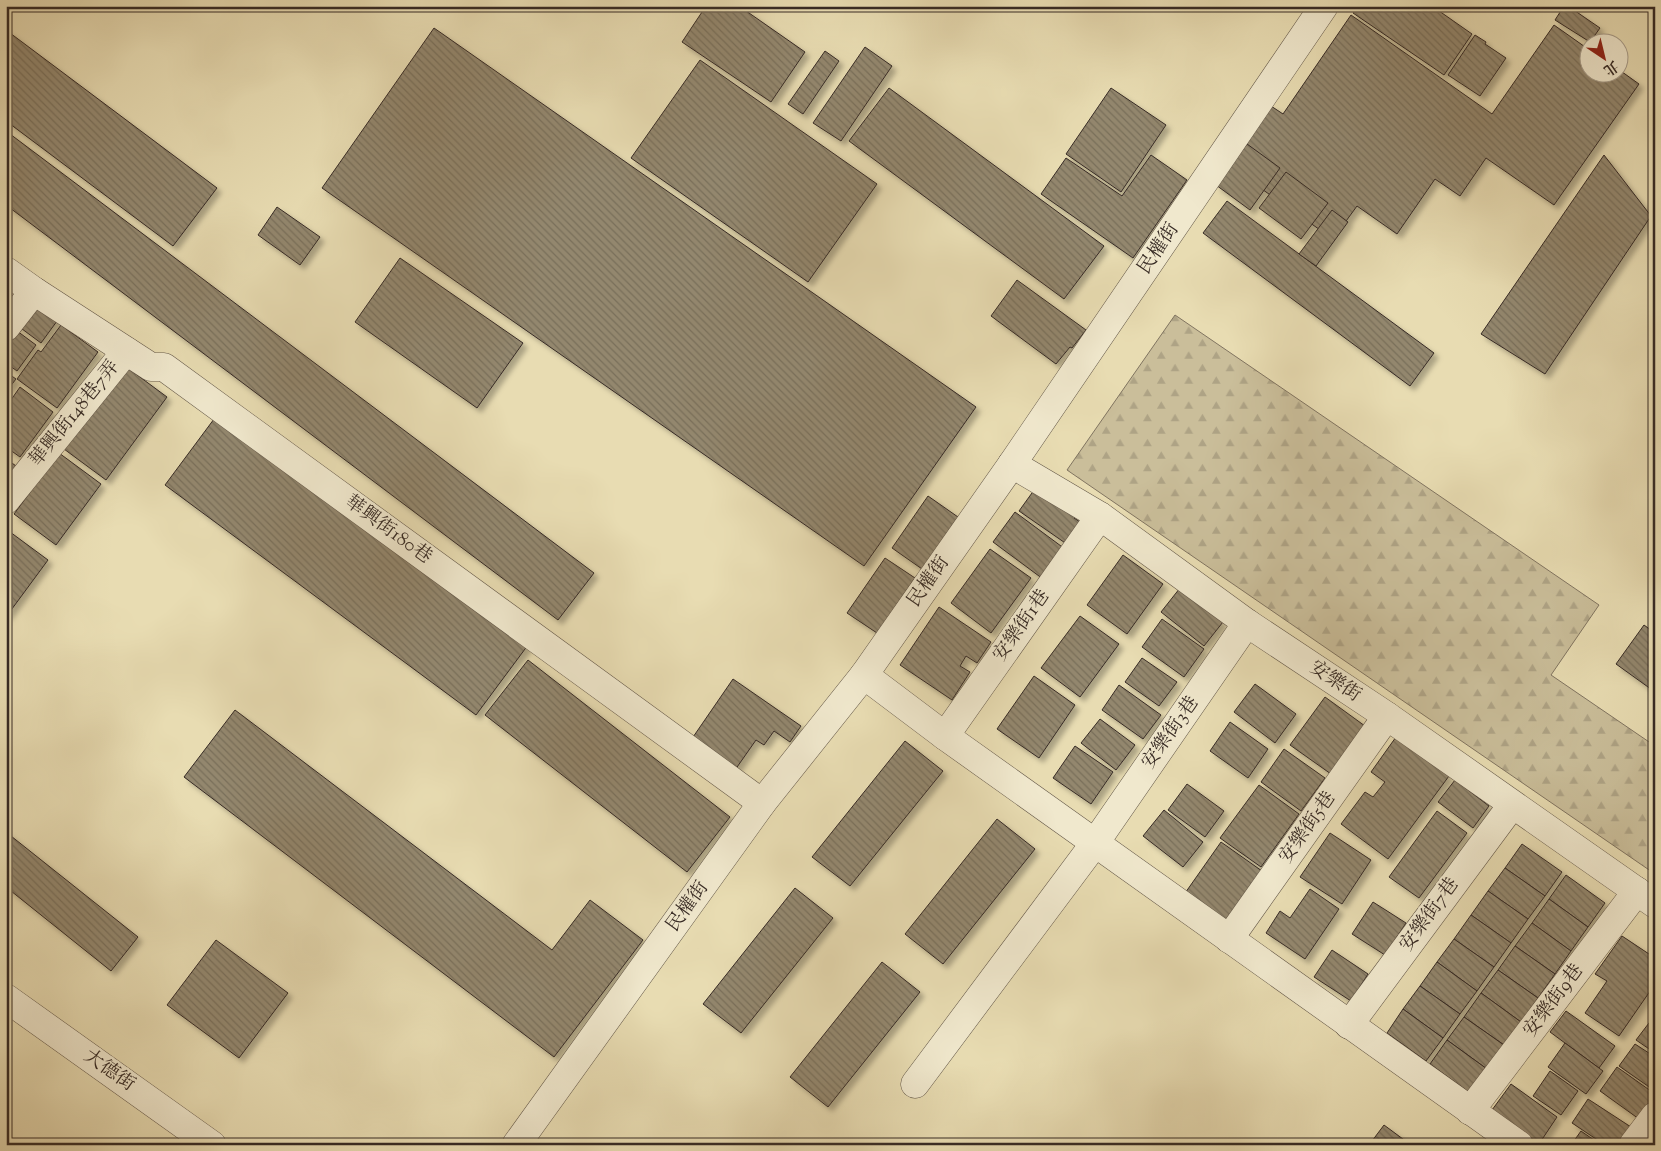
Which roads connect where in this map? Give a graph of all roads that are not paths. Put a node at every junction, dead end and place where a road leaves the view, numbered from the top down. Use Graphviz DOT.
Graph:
graph roads {
  1 [pos="1324,6"];
  2 [pos="6,271"];
  3 [pos="34,291"];
  4 [pos="6,327"];
  5 [pos="126,351"];
  6 [pos="1012,464"];
  7 [pos="6,500"];
  8 [pos="1100,516"];
  9 [pos="1247,623"];
  10 [pos="864,675"];
  11 [pos="1387,716"];
  12 [pos="945,736"];
  13 [pos="762,803"];
  14 [pos="1512,805"];
  15 [pos="1095,843"];
  16 [pos="1646,898"];
  17 [pos="1229,939"];
  18 [pos="6,998"];
  19 [pos="1349,1025"];
  20 [pos="915,1084"];
  21 [pos="1470,1111"];
  22 [pos="1655,1116"];
  23 [pos="212,1145"];
  24 [pos="516,1145"];
  25 [pos="1519,1145"];
  26 [pos="1633,1145"];
  1 -- 6 [label="street, 民權街"];
  2 -- 3 [label="street, 華興街180巷"];
  3 -- 4 [label="street"];
  3 -- 5 [label="street, 華興街180巷"];
  5 -- 7 [label="street, 華興街148巷7弄"];
  5 -- 13 [label="street, 華興街180巷"];
  6 -- 8 [label="street, 安樂街"];
  6 -- 10 [label="street, 民權街"];
  8 -- 9 [label="street, 安樂街"];
  8 -- 12 [label="street, 安樂街1巷"];
  9 -- 11 [label="street, 安樂街"];
  9 -- 15 [label="street, 安樂街3巷"];
  10 -- 12 [label="street"];
  10 -- 13 [label="street, 民權街"];
  11 -- 14 [label="street, 安樂街"];
  11 -- 17 [label="street, 安樂街5巷"];
  12 -- 15 [label="street"];
  13 -- 24 [label="street, 民權街"];
  14 -- 16 [label="street, 安樂街"];
  14 -- 19 [label="street, 安樂街7巷"];
  15 -- 17 [label="street"];
  15 -- 20 [label="street, 安樂街3巷"];
  16 -- 21 [label="street, 安樂街9巷"];
  17 -- 19 [label="street"];
  18 -- 23 [label="street, 大德街"];
  19 -- 21 [label="street"];
  21 -- 25 [label="street"];
  22 -- 26 [label="street"];
}
